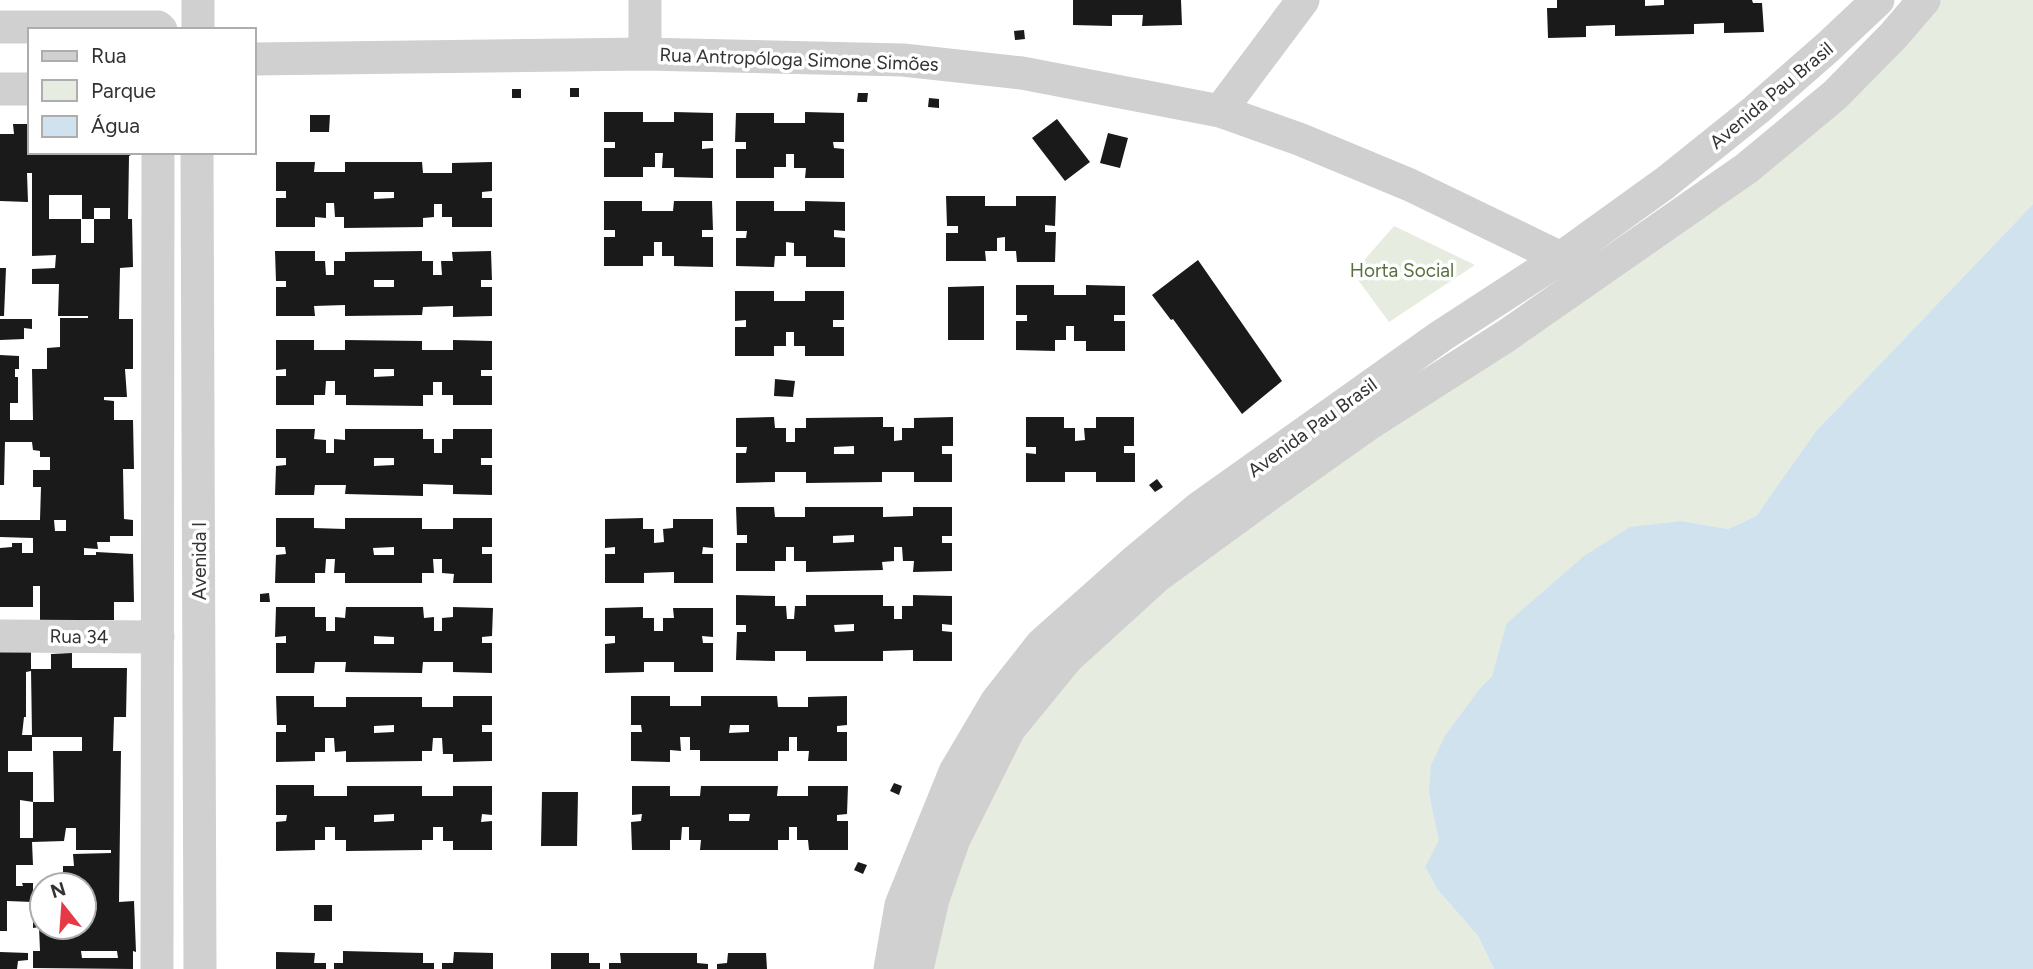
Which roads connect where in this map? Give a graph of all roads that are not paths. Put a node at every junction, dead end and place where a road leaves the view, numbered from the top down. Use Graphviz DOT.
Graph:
graph roads {
  1 [pos="198,0"];
  2 [pos="645,0"];
  3 [pos="1303,0"];
  4 [pos="1878,0"];
  5 [pos="1924,0"];
  6 [pos="159,22"];
  7 [pos="0,27"];
  8 [pos="198,28"];
  9 [pos="645,54"];
  10 [pos="256,59"];
  11 [pos="0,89"];
  12 [pos="28,89"];
  13 [pos="1220,111"];
  14 [pos="158,154"];
  15 [pos="197,154"];
  16 [pos="1561,258"];
  17 [pos="0,636"];
  18 [pos="158,637"];
  19 [pos="157,969"];
  20 [pos="200,969"];
  21 [pos="890,969"];
  22 [pos="917,969"];
  1 -- 8 [label="street"];
  2 -- 9 [label="street"];
  3 -- 13 [label="street"];
  4 -- 16 [label="street, Avenida Pau Brasil"];
  5 -- 22 [label="street"];
  6 -- 7 [label="street"];
  9 -- 10 [label="street, Rua Antropóloga Simone Simões"];
  9 -- 13 [label="street, Rua Antropóloga Simone Simões"];
  11 -- 12 [label="street"];
  13 -- 16 [label="street, Rua Antropóloga Simone Simões"];
  14 -- 18 [label="street"];
  15 -- 20 [label="street, Avenida I"];
  16 -- 21 [label="street, Avenida Pau Brasil"];
  17 -- 18 [label="street, Rua 34"];
  18 -- 19 [label="street"];
}
